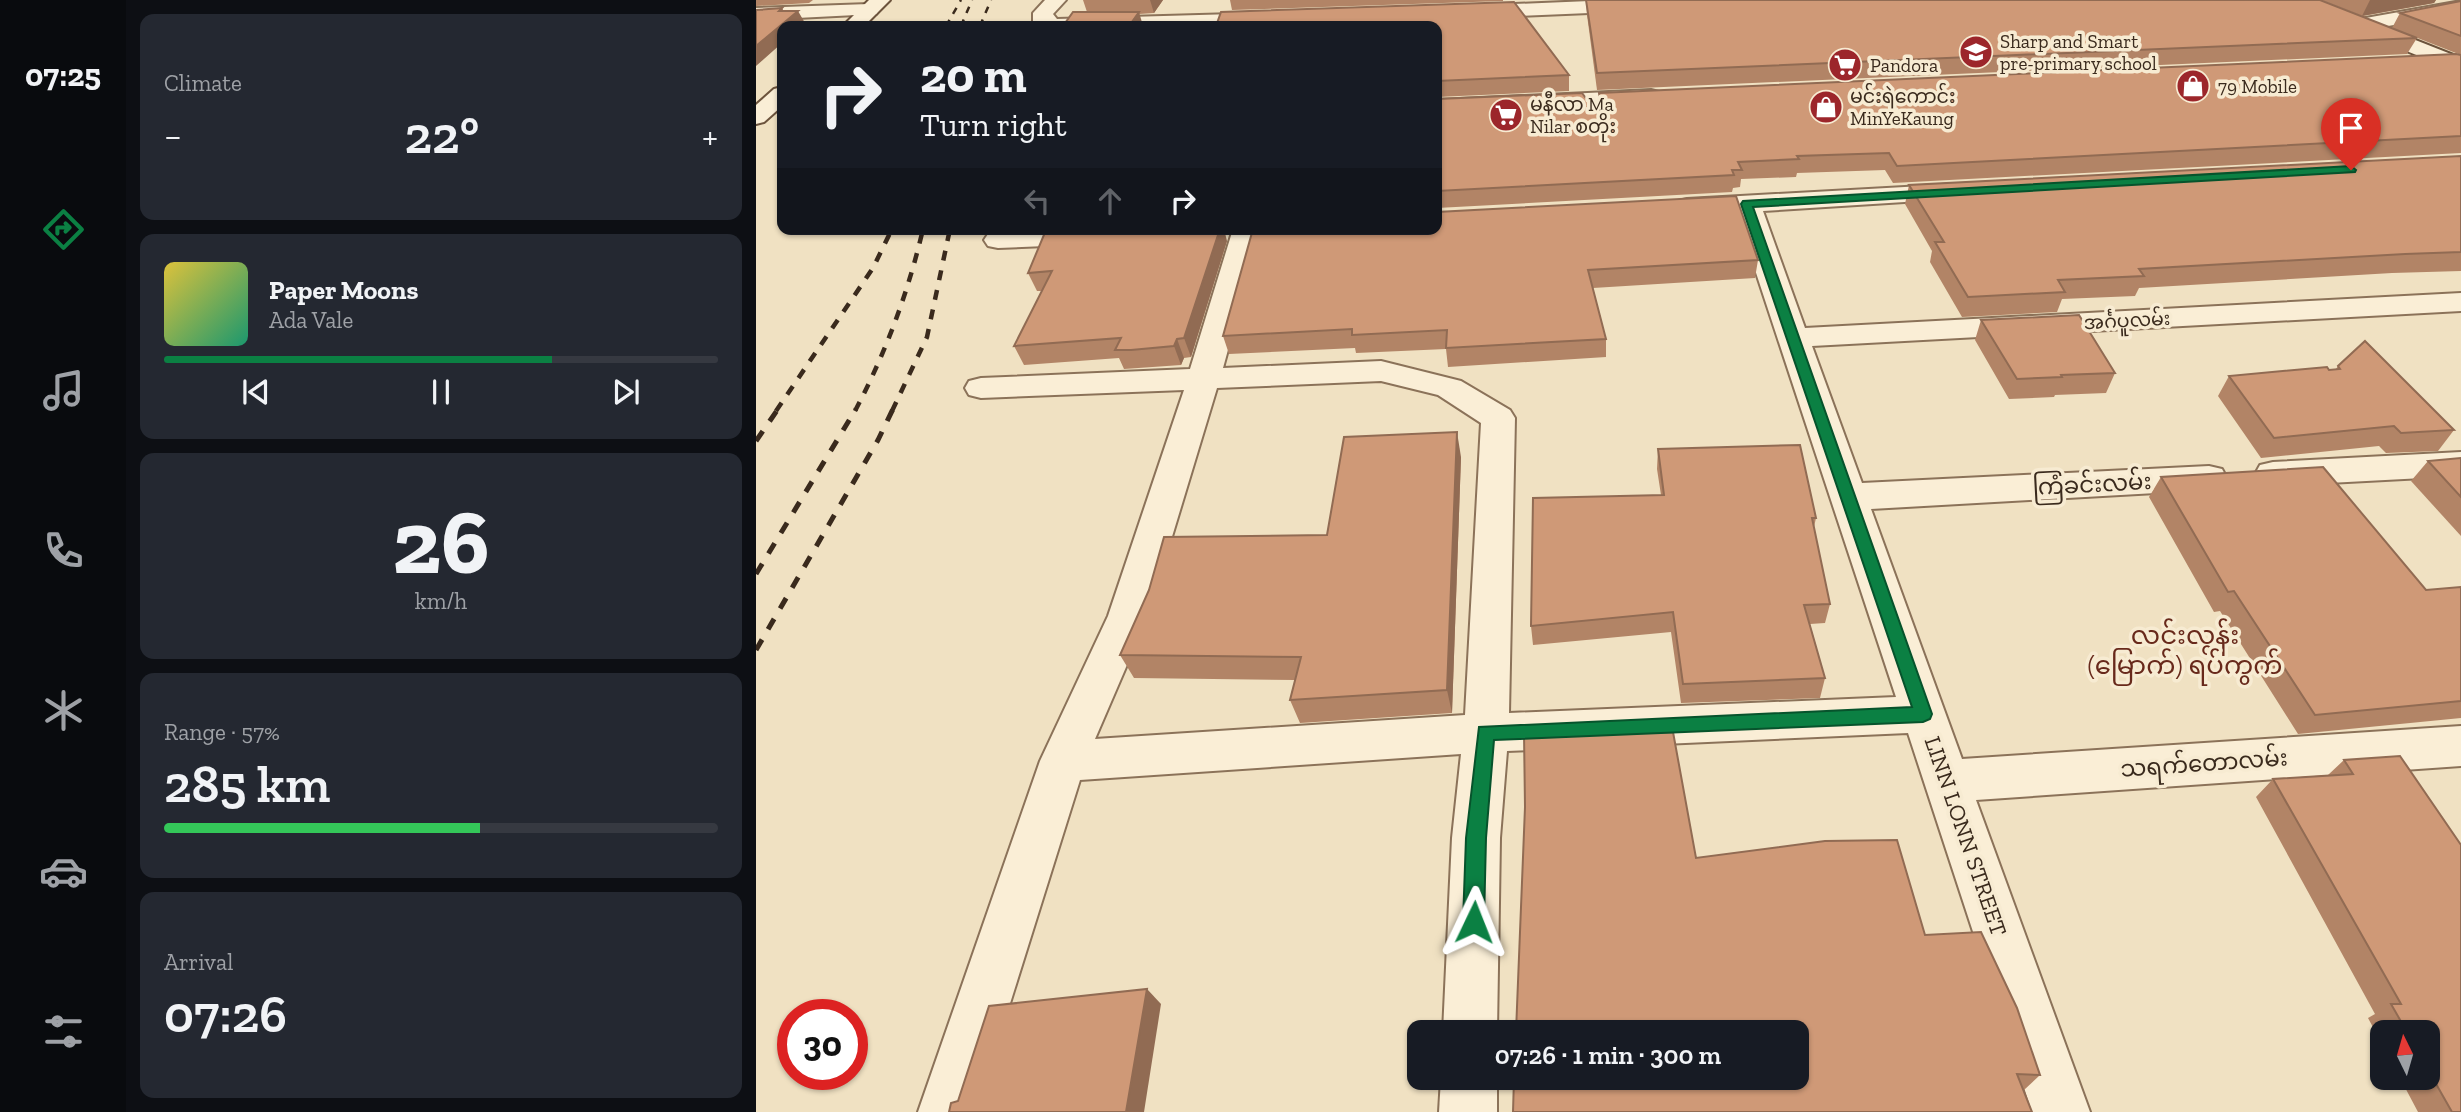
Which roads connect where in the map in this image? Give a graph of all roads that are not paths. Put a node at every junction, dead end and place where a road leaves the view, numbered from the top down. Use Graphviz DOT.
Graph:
graph roads {
  1 [pos="1056,0"];
  2 [pos="2297,0"];
  3 [pos="875,5"];
  4 [pos="1662,5"];
  5 [pos="2461,7"];
  6 [pos="1442,13"];
  7 [pos="756,14"];
  8 [pos="1291,18"];
  9 [pos="858,21"];
  10 [pos="1043,21"];
  11 [pos="1249,21"];
  12 [pos="2360,25"];
  13 [pos="2398,64"];
  14 [pos="2455,64"];
  15 [pos="1673,96"];
  16 [pos="777,98"];
  17 [pos="1442,107"];
  18 [pos="756,117"];
  19 [pos="1980,190"];
  20 [pos="1747,204"];
  21 [pos="1666,208"];
  22 [pos="1033,235"];
  23 [pos="1235,235"];
  24 [pos="998,240"];
  25 [pos="2461,302"];
  26 [pos="1793,338"];
  27 [pos="1204,377"];
  28 [pos="981,388"];
  29 [pos="2461,464"];
  30 [pos="1848,497"];
  31 [pos="1923,714"];
  32 [pos="1486,733"];
  33 [pos="2461,746"];
  34 [pos="1063,761"];
  35 [pos="1947,781"];
  36 [pos="1470,1020"];
  37 [pos="1469,1090"];
  38 [pos="947,1112"];
  39 [pos="1468,1112"];
  40 [pos="2061,1112"];
  1 -- 10 [label="street"];
  2 -- 12 [label="street"];
  3 -- 7 [label="street"];
  3 -- 9 [label="street"];
  4 -- 6 [label="street"];
  5 -- 12 [label="street"];
  8 -- 11 [label="street"];
  12 -- 14 [label="street"];
  13 -- 14 [label="street"];
  15 -- 17 [label="street"];
  16 -- 18 [label="street"];
  19 -- 20 [label="street"];
  20 -- 21 [label="street"];
  20 -- 26 [label="street, LINN LONN STREET"];
  22 -- 24 [label="street"];
  23 -- 27 [label="street"];
  25 -- 26 [label="street, အင်္ဂပူလမ်း"];
  26 -- 30 [label="street, LINN LONN STREET"];
  27 -- 28 [label="street"];
  27 -- 32 [label="street"];
  27 -- 34 [label="street"];
  29 -- 30 [label="street, ကြံခင်းလမ်း"];
  30 -- 31 [label="street, LINN LONN STREET"];
  31 -- 32 [label="street"];
  31 -- 35 [label="street, LINN LONN STREET"];
  32 -- 34 [label="street"];
  32 -- 36 [label="street"];
  33 -- 35 [label="street, သရက်တောလမ်း"];
  34 -- 38 [label="street"];
  35 -- 40 [label="street, LINN LONN STREET"];
  37 -- 39 [label="street"];
}
